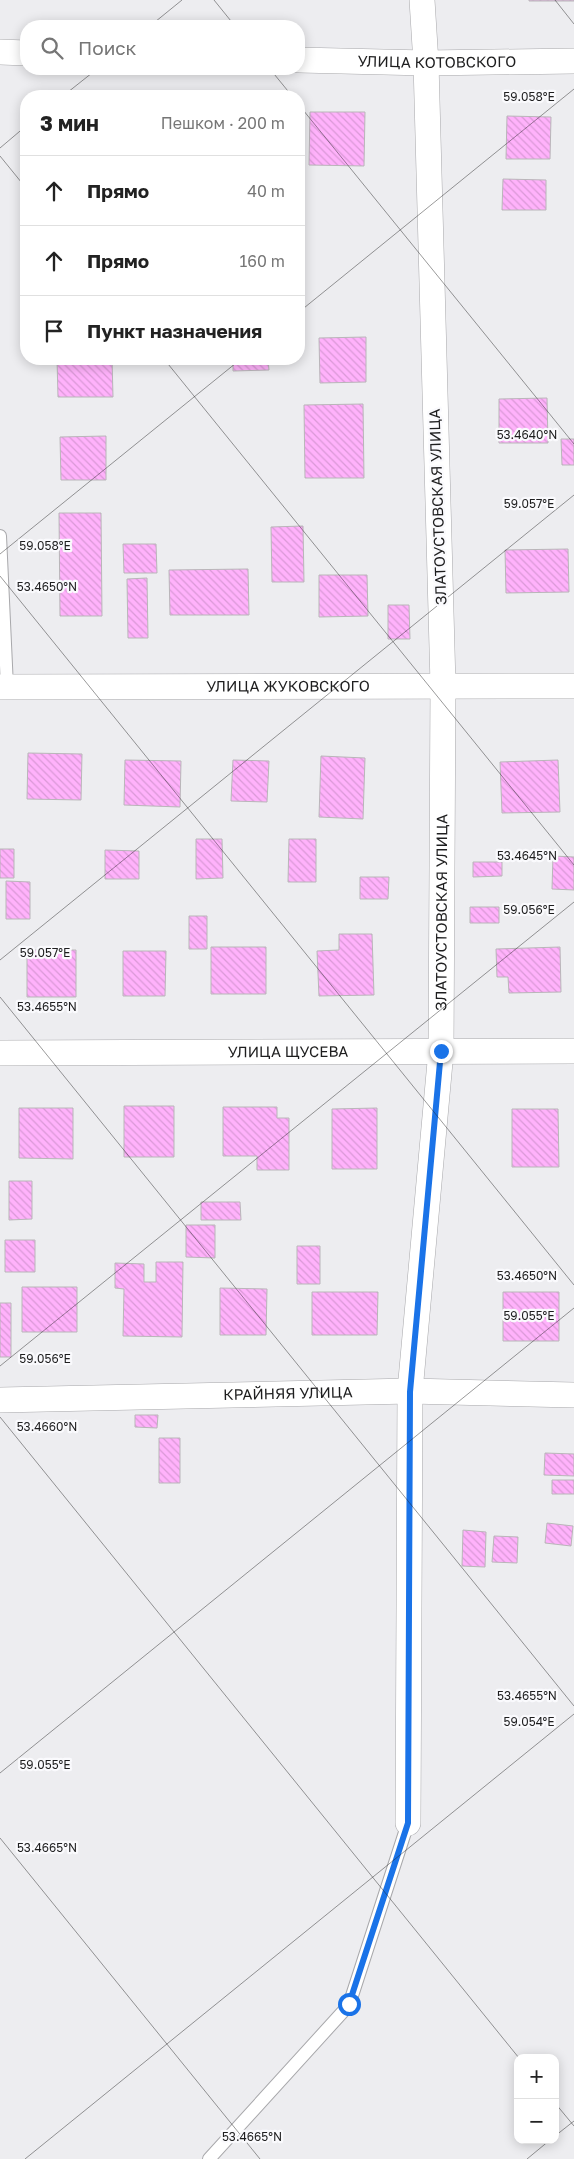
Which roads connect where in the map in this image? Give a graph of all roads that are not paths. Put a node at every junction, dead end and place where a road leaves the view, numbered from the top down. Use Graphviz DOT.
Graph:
graph roads {
  1 [pos="422,0"];
  2 [pos="0,52"];
  3 [pos="20,53"];
  4 [pos="305,60"];
  5 [pos="574,61"];
  6 [pos="426,62"];
  7 [pos="0,536"];
  8 [pos="444,685"];
  9 [pos="574,686"];
  10 [pos="3,687"];
  11 [pos="441,1051"];
  12 [pos="574,1051"];
  13 [pos="0,1053"];
  14 [pos="410,1392"];
  15 [pos="574,1394"];
  16 [pos="0,1400"];
  17 [pos="408,1823"];
  18 [pos="209,2159"];
  1 -- 6 [label="street, ЗЛАТОУСТОВСКАЯ УЛИЦА"];
  2 -- 3 [label="street"];
  4 -- 6 [label="street, УЛИЦА КОТОВСКОГО"];
  5 -- 6 [label="street, УЛИЦА КОТОВСКОГО"];
  6 -- 8 [label="street, ЗЛАТОУСТОВСКАЯ УЛИЦА"];
  7 -- 10 [label="lane"];
  8 -- 9 [label="street, УЛИЦА ЖУКОВСКОГО"];
  8 -- 10 [label="street, УЛИЦА ЖУКОВСКОГО"];
  8 -- 11 [label="street, ЗЛАТОУСТОВСКАЯ УЛИЦА"];
  11 -- 12 [label="street, УЛИЦА ЩУСЕВА"];
  11 -- 13 [label="street, УЛИЦА ЩУСЕВА"];
  11 -- 14 [label="street, ЗЛАТОУСТОВСКАЯ УЛИЦА"];
  14 -- 15 [label="street, КРАЙНЯЯ УЛИЦА"];
  14 -- 16 [label="street, КРАЙНЯЯ УЛИЦА"];
  14 -- 17 [label="street, ЗЛАТОУСТОВСКАЯ УЛИЦА"];
  17 -- 18 [label="lane"];
}
